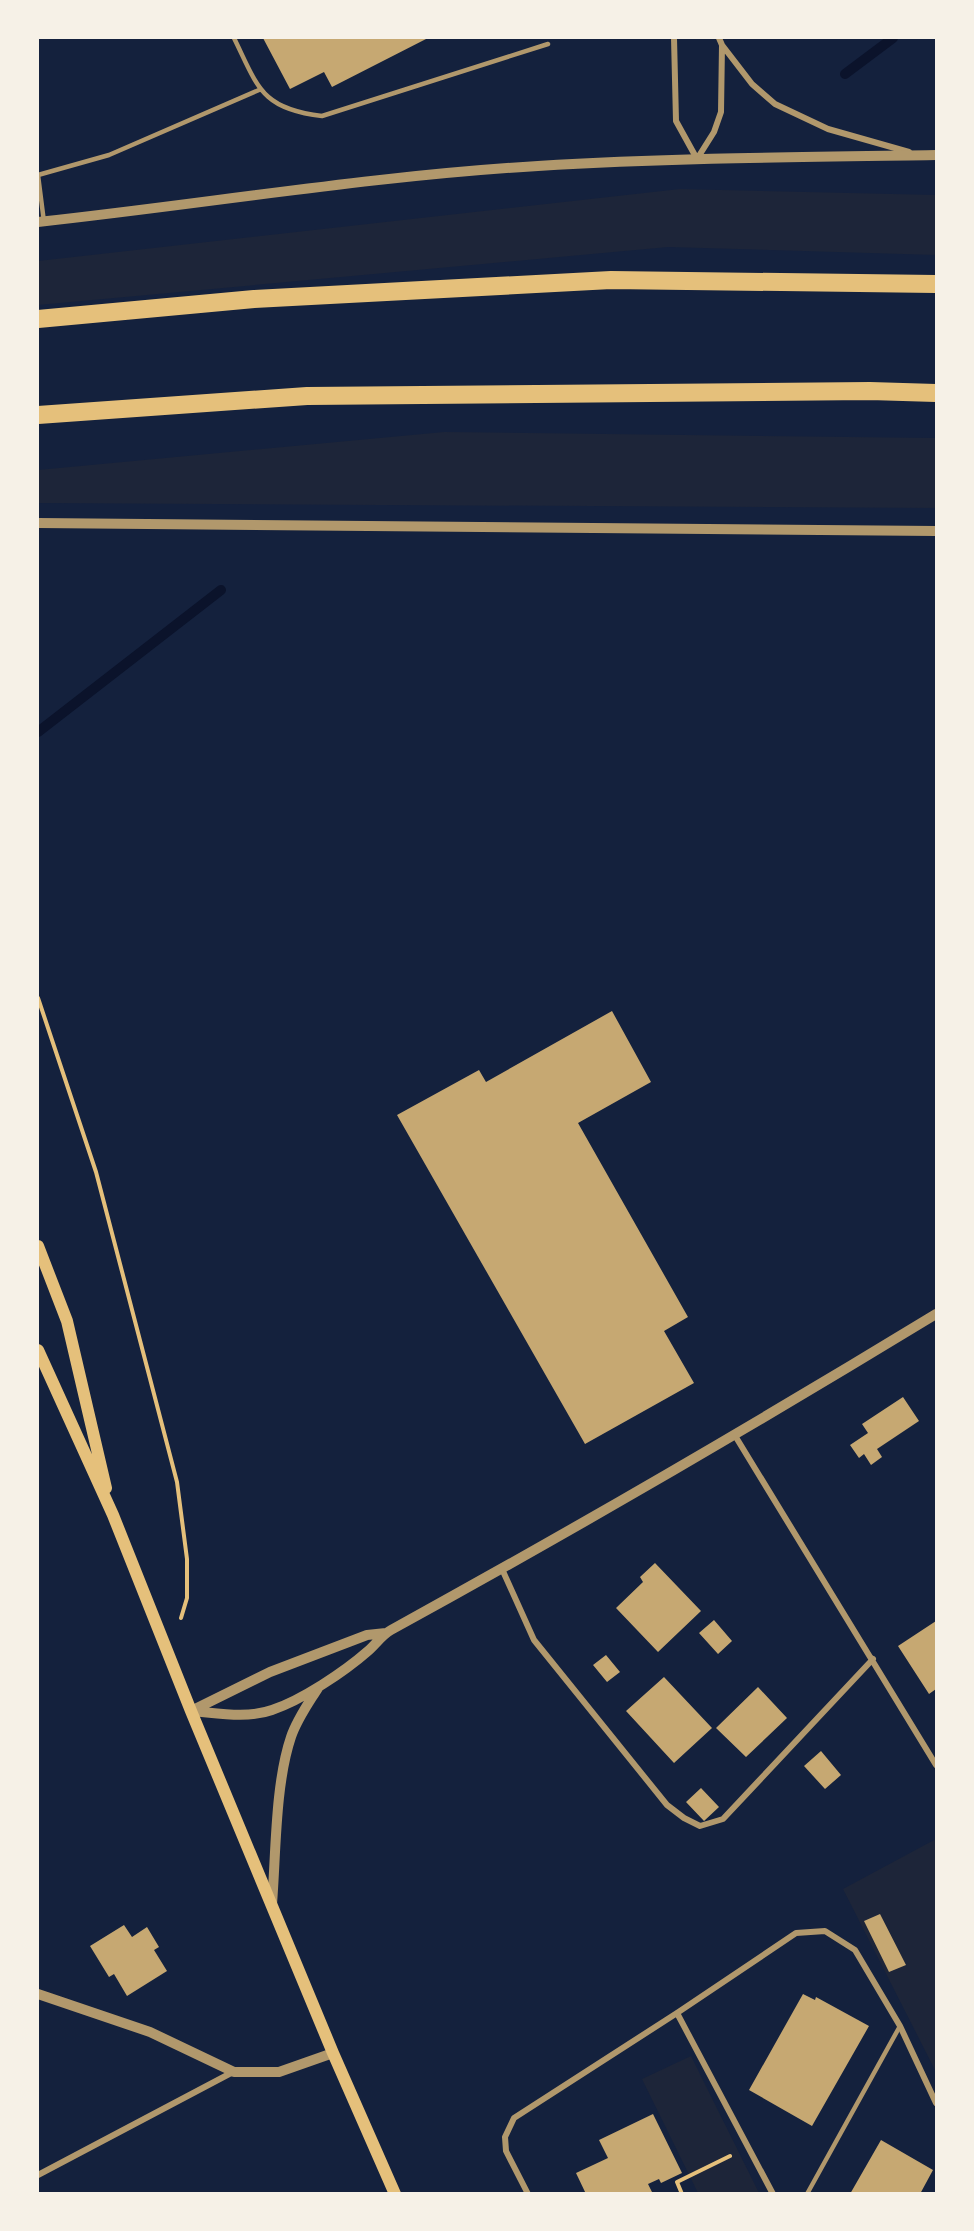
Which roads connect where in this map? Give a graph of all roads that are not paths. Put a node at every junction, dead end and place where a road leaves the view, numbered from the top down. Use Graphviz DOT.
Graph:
graph roads {
  1 [pos="234,38"];
  2 [pos="674,38"];
  3 [pos="719,38"];
  4 [pos="548,44"];
  5 [pos="722,45"];
  6 [pos="259,90"];
  7 [pos="936,155"];
  8 [pos="924,156"];
  9 [pos="697,159"];
  10 [pos="38,175"];
  11 [pos="40,222"];
  12 [pos="936,284"];
  13 [pos="38,319"];
  14 [pos="936,393"];
  15 [pos="38,415"];
  16 [pos="38,523"];
  17 [pos="936,531"];
  18 [pos="38,1246"];
  19 [pos="936,1314"];
  20 [pos="38,1350"];
  21 [pos="734,1434"];
  22 [pos="113,1515"];
  23 [pos="502,1569"];
  24 [pos="386,1633"];
  25 [pos="873,1659"];
  26 [pos="321,1684"];
  27 [pos="191,1711"];
  28 [pos="936,1765"];
  29 [pos="272,1904"];
  30 [pos="38,1994"];
  31 [pos="677,2013"];
  32 [pos="900,2026"];
  33 [pos="333,2053"];
  34 [pos="234,2072"];
  35 [pos="936,2103"];
  36 [pos="38,2175"];
  37 [pos="395,2193"];
  38 [pos="528,2193"];
  39 [pos="773,2193"];
  40 [pos="807,2193"];
  1 -- 6 [label="lane"];
  2 -- 9 [label="street"];
  3 -- 5 [label="street"];
  4 -- 6 [label="lane"];
  5 -- 8 [label="street"];
  5 -- 9 [label="street"];
  6 -- 10 [label="lane"];
  7 -- 8 [label="street"];
  8 -- 9 [label="street"];
  9 -- 11 [label="street"];
  10 -- 11 [label="lane"];
  12 -- 13 [label="highway"];
  14 -- 15 [label="highway"];
  16 -- 17 [label="street"];
  18 -- 22 [label="main road"];
  19 -- 21 [label="street"];
  20 -- 22 [label="main road"];
  21 -- 23 [label="street"];
  21 -- 25 [label="street"];
  22 -- 27 [label="main road"];
  23 -- 24 [label="street"];
  23 -- 25 [label="street"];
  24 -- 26 [label="street"];
  24 -- 27 [label="street"];
  25 -- 28 [label="street"];
  26 -- 27 [label="street"];
  26 -- 29 [label="street"];
  27 -- 29 [label="main road"];
  29 -- 33 [label="main road"];
  30 -- 34 [label="street"];
  31 -- 32 [label="street"];
  31 -- 38 [label="street"];
  31 -- 39 [label="street"];
  32 -- 35 [label="street"];
  32 -- 40 [label="lane"];
  33 -- 34 [label="street"];
  33 -- 37 [label="main road"];
  34 -- 36 [label="street"];
}
